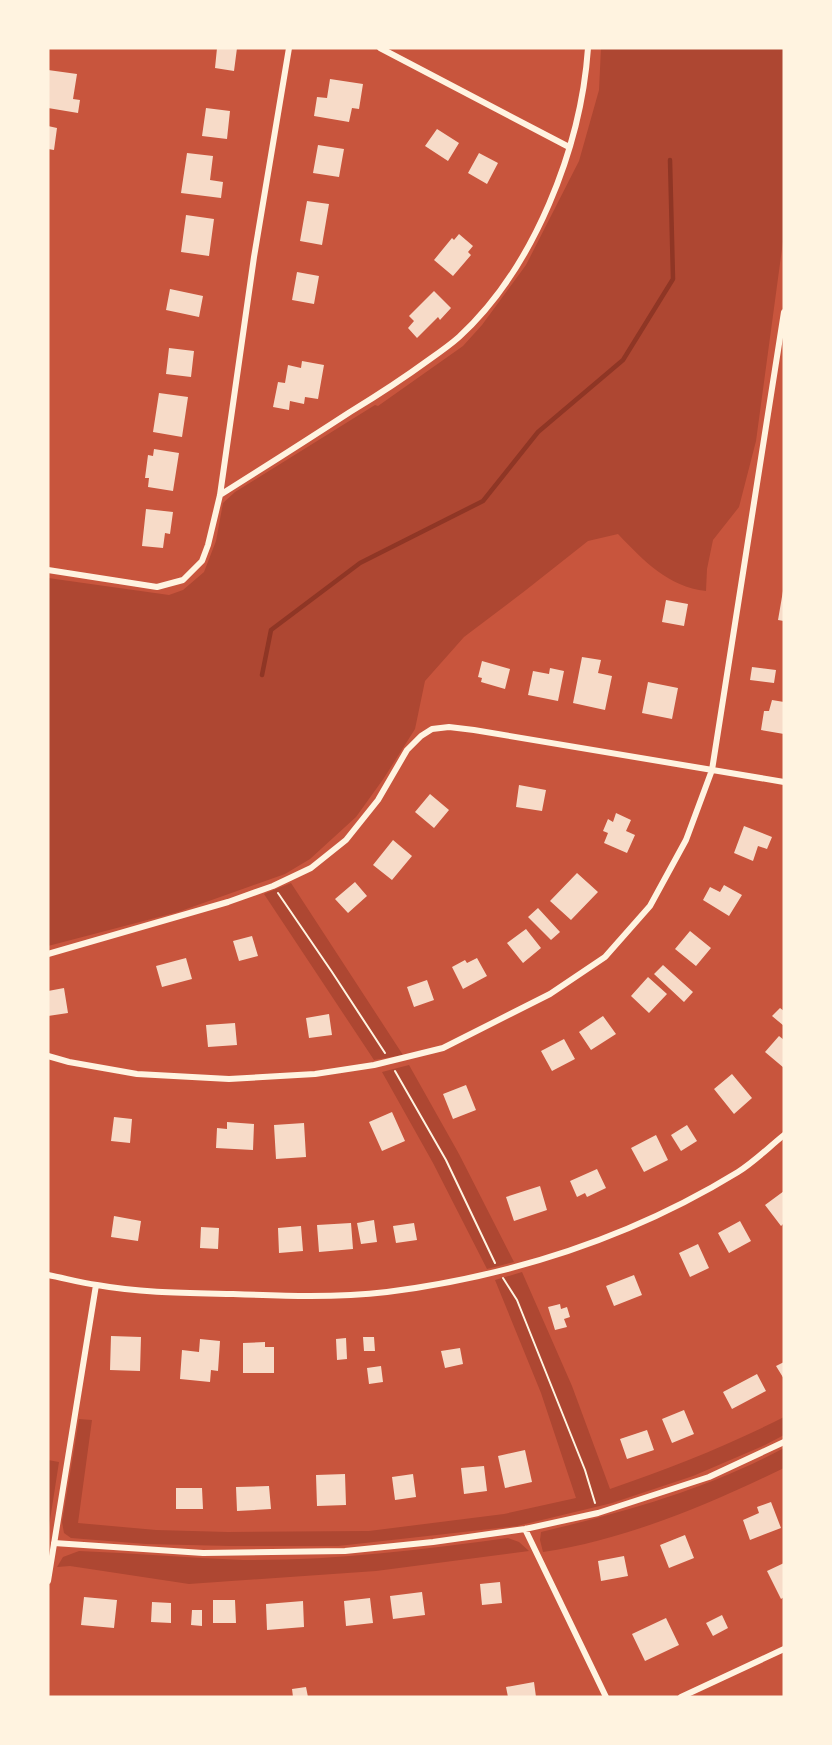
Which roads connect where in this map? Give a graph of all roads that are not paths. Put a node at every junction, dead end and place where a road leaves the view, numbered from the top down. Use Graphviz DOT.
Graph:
graph roads {
  1 [pos="289,48"];
  2 [pos="380,48"];
  3 [pos="588,48"];
  4 [pos="569,147"];
  5 [pos="784,312"];
  6 [pos="220,495"];
  7 [pos="48,570"];
  8 [pos="712,770"];
  9 [pos="784,782"];
  10 [pos="48,954"];
  11 [pos="48,1056"];
  12 [pos="784,1135"];
  13 [pos="48,1275"];
  14 [pos="96,1285"];
  15 [pos="784,1443"];
  16 [pos="525,1529"];
  17 [pos="54,1543"];
  18 [pos="48,1581"];
  19 [pos="784,1649"];
  20 [pos="606,1697"];
  21 [pos="681,1697"];
  1 -- 6 [label="street"];
  2 -- 4 [label="street"];
  3 -- 4 [label="street"];
  4 -- 6 [label="street"];
  5 -- 8 [label="street"];
  6 -- 7 [label="street"];
  8 -- 9 [label="street"];
  8 -- 10 [label="street"];
  8 -- 11 [label="street"];
  12 -- 14 [label="street"];
  13 -- 14 [label="street"];
  14 -- 17 [label="street"];
  15 -- 16 [label="street"];
  16 -- 17 [label="street"];
  16 -- 20 [label="street"];
  17 -- 18 [label="street"];
  19 -- 21 [label="street"];
}
